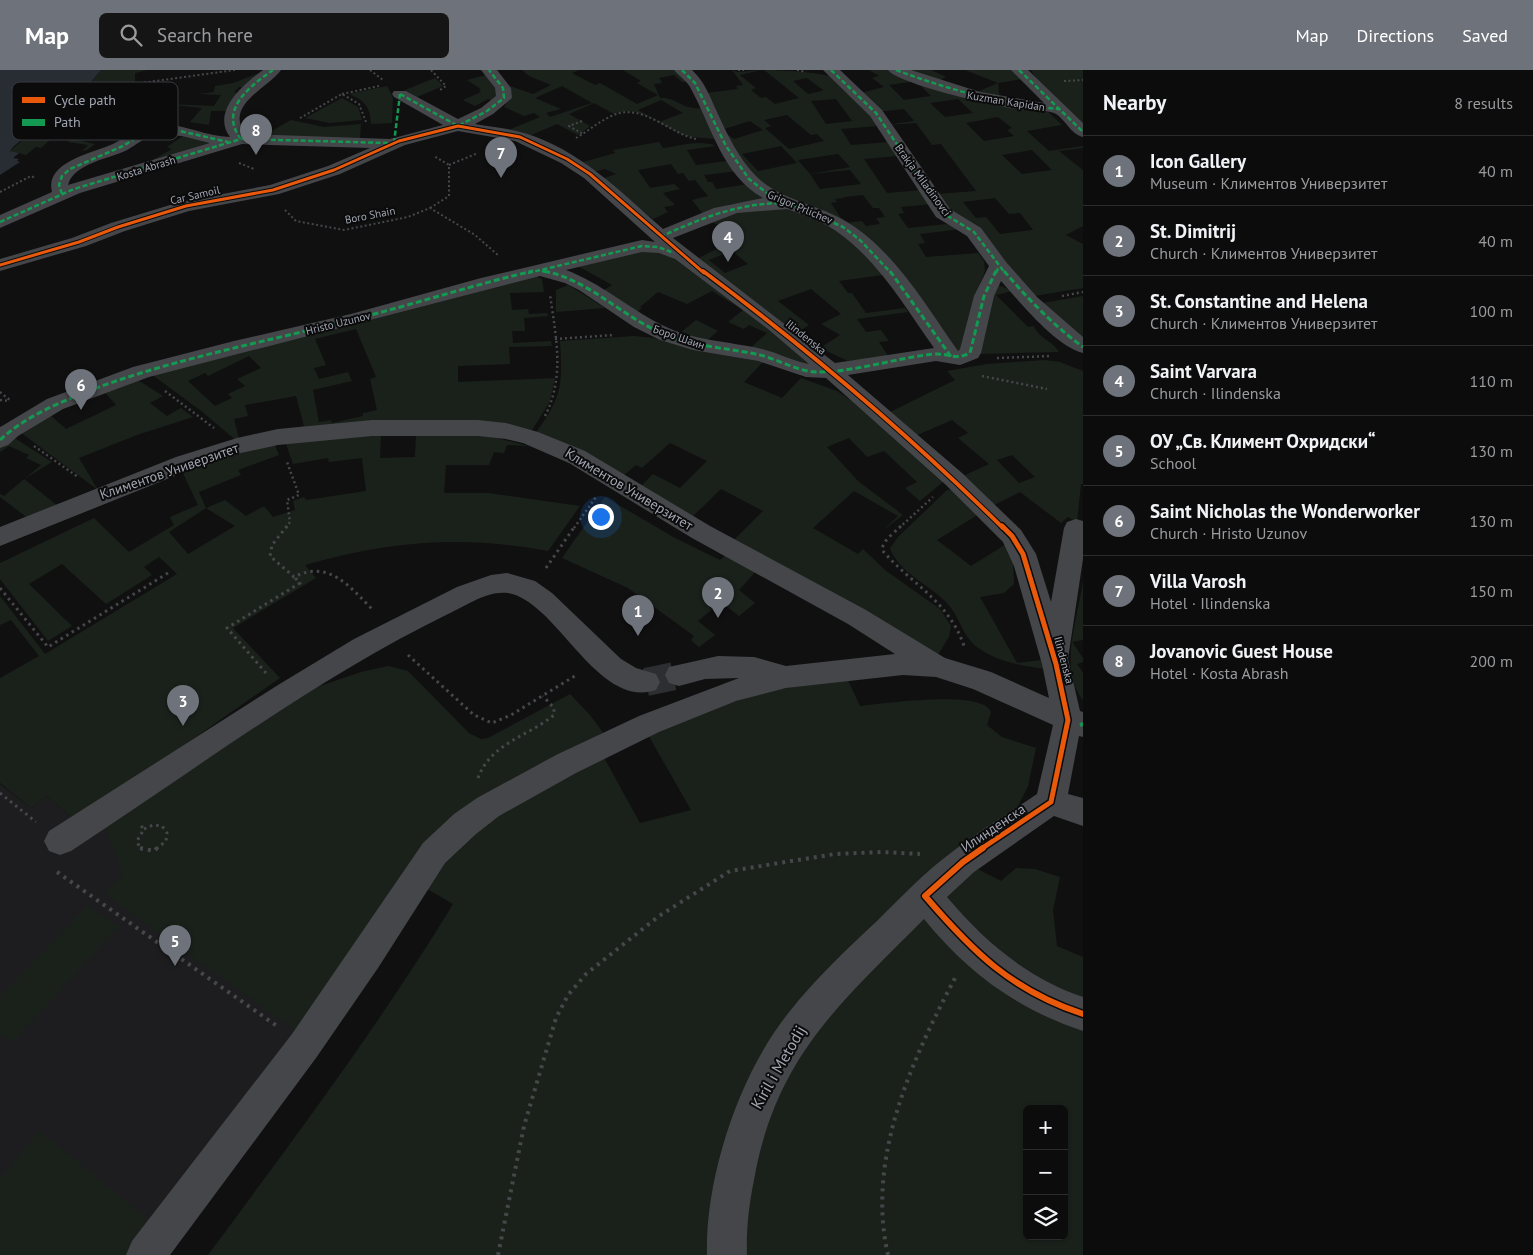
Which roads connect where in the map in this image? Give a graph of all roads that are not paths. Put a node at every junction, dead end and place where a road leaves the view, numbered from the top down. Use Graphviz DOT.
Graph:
graph roads {
  1 [pos="273,70"];
  2 [pos="489,70"];
  3 [pos="682,70"];
  4 [pos="831,70"];
  5 [pos="896,70"];
  6 [pos="1022,72"];
  7 [pos="1060,109"];
  8 [pos="458,126"];
  9 [pos="178,132"];
  10 [pos="1083,132"];
  11 [pos="133,140"];
  12 [pos="236,141"];
  13 [pos="401,141"];
  14 [pos="62,194"];
  15 [pos="804,207"];
  16 [pos="0,222"];
  17 [pos="660,237"];
  18 [pos="686,259"];
  19 [pos="0,265"];
  20 [pos="999,266"];
  21 [pos="542,271"];
  22 [pos="1083,347"];
  23 [pos="958,357"];
  24 [pos="831,371"];
  25 [pos="5,436"];
  26 [pos="1076,528"];
  27 [pos="0,537"];
  28 [pos="1056,664"];
  29 [pos="948,669"];
  30 [pos="679,674"];
  31 [pos="786,677"];
  32 [pos="646,682"];
  33 [pos="1079,724"];
  34 [pos="1051,802"];
  35 [pos="1083,812"];
  36 [pos="60,841"];
  37 [pos="925,896"];
  38 [pos="1083,1014"];
  39 [pos="146,1255"];
  40 [pos="727,1255"];
  1 -- 12 [label="street"];
  2 -- 8 [label="street"];
  3 -- 15 [label="street, Grigor Prlichev"];
  4 -- 20 [label="street, Brakja Miladinovci"];
  5 -- 7 [label="street, Kuzman Kapidan"];
  6 -- 7 [label="street, Kuzman Kapidan"];
  7 -- 10 [label="street, Kuzman Kapidan"];
  8 -- 13 [label="street, Ilindenska"];
  8 -- 13 [label="street, Ilindenska"];
  8 -- 17 [label="street, Ilindenska"];
  9 -- 12 [label="street, Kosta Abrash"];
  11 -- 14 [label="street, Kosta Abrash"];
  12 -- 13 [label="street, Kosta Abrash"];
  12 -- 14 [label="street, Kosta Abrash"];
  13 -- 19 [label="street, Car Samoil"];
  14 -- 16 [label="street, Kosta Abrash"];
  15 -- 17 [label="street"];
  15 -- 23 [label="street, Grigor Prlichev"];
  17 -- 18 [label="street, Ilindenska"];
  18 -- 21 [label="street, Hristo Uzunov"];
  18 -- 24 [label="street, Ilindenska"];
  20 -- 22 [label="street, Brakja Miladinovci"];
  20 -- 23 [label="street"];
  21 -- 24 [label="street, Боро Шаин"];
  21 -- 25 [label="street, Hristo Uzunov"];
  23 -- 24 [label="street, Боро Шаин"];
  24 -- 28 [label="street, Ilindenska"];
  26 -- 28 [label="street"];
  27 -- 29 [label="street, Климентов Универзитет"];
  28 -- 33 [label="street, Ilindenska"];
  29 -- 31 [label="street"];
  29 -- 33 [label="street, Климентов Универзитет"];
  30 -- 31 [label="street"];
  31 -- 39 [label="street"];
  32 -- 36 [label="street"];
  33 -- 34 [label="street"];
  34 -- 35 [label="street"];
  34 -- 37 [label="street, Илинденска"];
  37 -- 38 [label="street"];
  37 -- 40 [label="street, Kiril i Metodij"];
}
